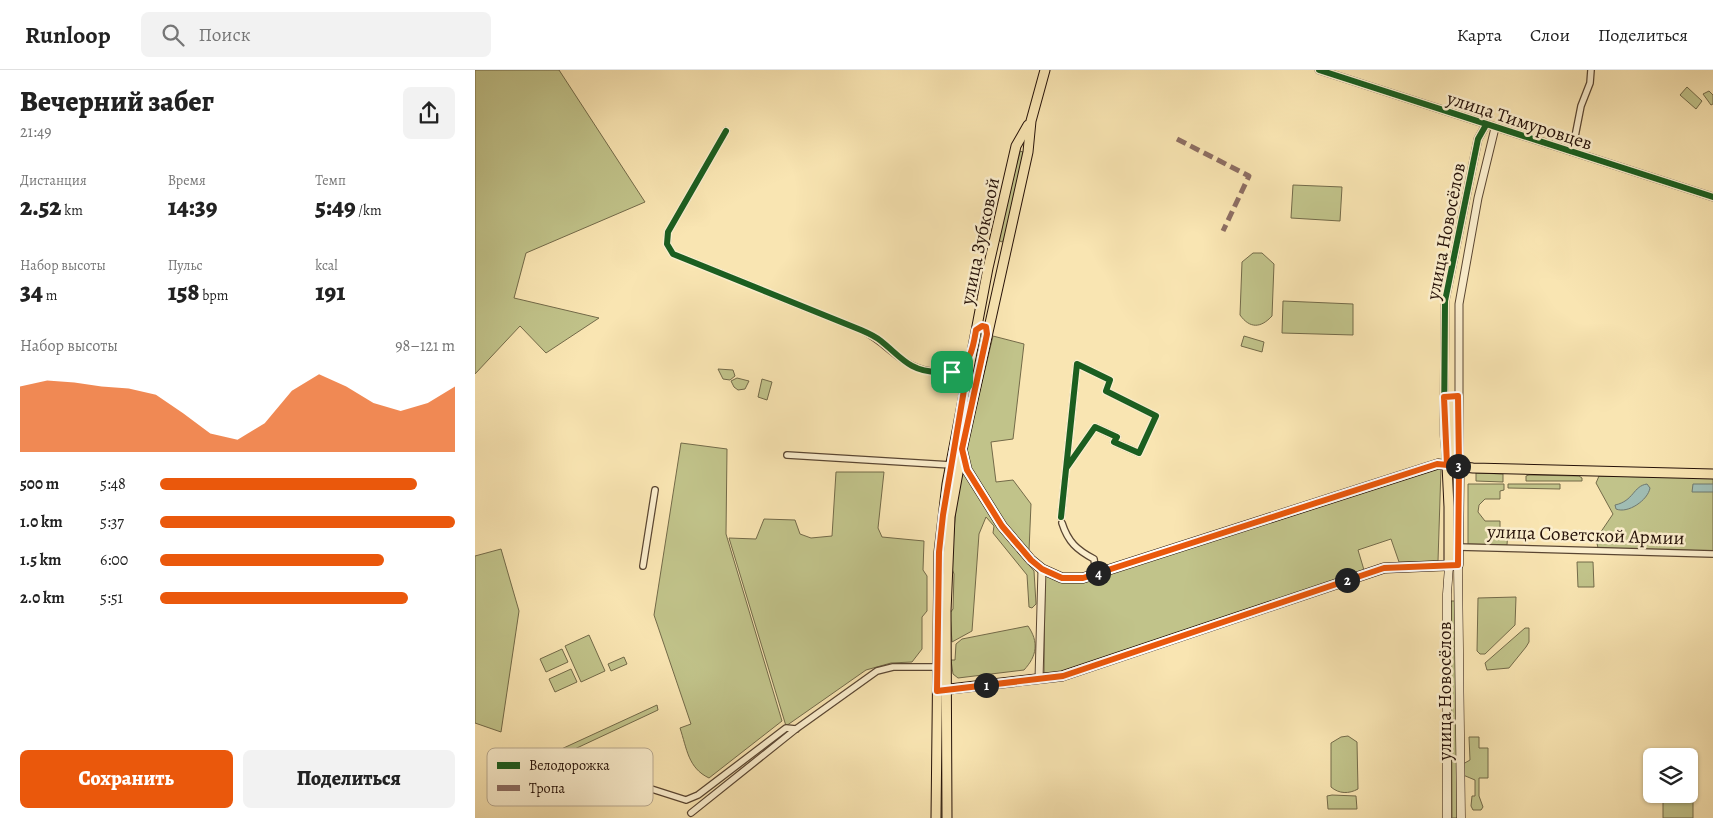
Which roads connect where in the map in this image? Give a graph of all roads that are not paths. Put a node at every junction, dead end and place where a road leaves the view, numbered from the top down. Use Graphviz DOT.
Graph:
graph roads {
  1 [pos="1045,70"];
  2 [pos="1319,70"];
  3 [pos="1591,70"];
  4 [pos="1031,121"];
  5 [pos="1486,125"];
  6 [pos="1495,128"];
  7 [pos="726,131"];
  8 [pos="1016,146"];
  9 [pos="1027,152"];
  10 [pos="1572,152"];
  11 [pos="1713,196"];
  12 [pos="995,239"];
  13 [pos="1008,241"];
  14 [pos="992,252"];
  15 [pos="1005,255"];
  16 [pos="988,268"];
  17 [pos="1002,272"];
  18 [pos="976,330"];
  19 [pos="987,334"];
  20 [pos="971,356"];
  21 [pos="952,372"];
  22 [pos="965,384"];
  23 [pos="1458,396"];
  24 [pos="1444,397"];
  25 [pos="962,449"];
  26 [pos="787,454"];
  27 [pos="954,463"];
  28 [pos="1447,465"];
  29 [pos="1459,466"];
  30 [pos="1067,467"];
  31 [pos="967,470"];
  32 [pos="1713,474"];
  33 [pos="655,490"];
  34 [pos="1458,547"];
  35 [pos="1713,554"];
  36 [pos="1453,565"];
  37 [pos="643,566"];
  38 [pos="1042,569"];
  39 [pos="1096,574"];
  40 [pos="937,668"];
  41 [pos="1039,679"];
  42 [pos="941,690"];
  43 [pos="796,729"];
  44 [pos="653,789"];
  45 [pos="698,795"];
  46 [pos="701,804"];
  47 [pos="691,813"];
  48 [pos="936,818"];
  49 [pos="947,818"];
  50 [pos="1447,818"];
  51 [pos="1461,818"];
  1 -- 4 [label="main road, улица Зубковой"];
  2 -- 5 [label="street, улица Тимуровцев"];
  3 -- 10 [label="street"];
  4 -- 8 [label="main road, улица Зубковой"];
  4 -- 9 [label="main road, улица Зубковой"];
  5 -- 6 [label="street, улица Тимуровцев"];
  5 -- 24 [label="street, улица Новосёлов"];
  6 -- 10 [label="street, улица Тимуровцев"];
  6 -- 23 [label="street, улица Новосёлов"];
  7 -- 21 [label="street"];
  8 -- 9 [label="main road"];
  8 -- 12 [label="main road, улица Зубковой"];
  9 -- 13 [label="main road, улица Зубковой"];
  10 -- 11 [label="street, улица Тимуровцев"];
  12 -- 13 [label="main road"];
  12 -- 14 [label="main road, улица Зубковой"];
  13 -- 15 [label="main road, улица Зубковой"];
  14 -- 15 [label="main road"];
  14 -- 16 [label="main road, улица Зубковой"];
  15 -- 17 [label="main road, улица Зубковой"];
  16 -- 17 [label="main road"];
  16 -- 18 [label="main road, улица Зубковой"];
  17 -- 19 [label="main road, улица Зубковой"];
  18 -- 19 [label="main road"];
  18 -- 20 [label="main road, улица Зубковой"];
  19 -- 25 [label="main road, улица Зубковой"];
  20 -- 21 [label="street"];
  20 -- 22 [label="main road, улица Зубковой"];
  21 -- 22 [label="street"];
  22 -- 27 [label="main road, улица Зубковой"];
  23 -- 24 [label="street"];
  23 -- 29 [label="street, улица Новосёлов"];
  24 -- 28 [label="street, улица Новосёлов"];
  25 -- 27 [label="main road, улица Зубковой"];
  25 -- 31 [label="main road"];
  26 -- 27 [label="street"];
  27 -- 31 [label="main road"];
  27 -- 40 [label="main road, улица Зубковой"];
  27 -- 42 [label="main road, улица Зубковой"];
  28 -- 29 [label="main road"];
  28 -- 36 [label="main road, улица Новосёлов"];
  28 -- 39 [label="main road"];
  29 -- 32 [label="main road"];
  29 -- 34 [label="main road, улица Новосёлов"];
  30 -- 30 [label="street"];
  30 -- 39 [label="street"];
  31 -- 38 [label="main road"];
  33 -- 37 [label="street"];
  34 -- 35 [label="street, улица Советской Армии"];
  34 -- 36 [label="main road, улица Новосёлов"];
  36 -- 41 [label="main road"];
  36 -- 50 [label="main road, улица Новосёлов"];
  36 -- 51 [label="main road, улица Новосёлов"];
  38 -- 39 [label="main road"];
  38 -- 41 [label="street"];
  40 -- 42 [label="main road, улица Зубковой"];
  40 -- 43 [label="street"];
  41 -- 42 [label="main road"];
  42 -- 48 [label="main road, улица Зубковой"];
  42 -- 49 [label="main road, улица Зубковой"];
  43 -- 45 [label="street"];
  43 -- 46 [label="street"];
  44 -- 45 [label="street"];
  45 -- 46 [label="street"];
  46 -- 47 [label="street"];
}
